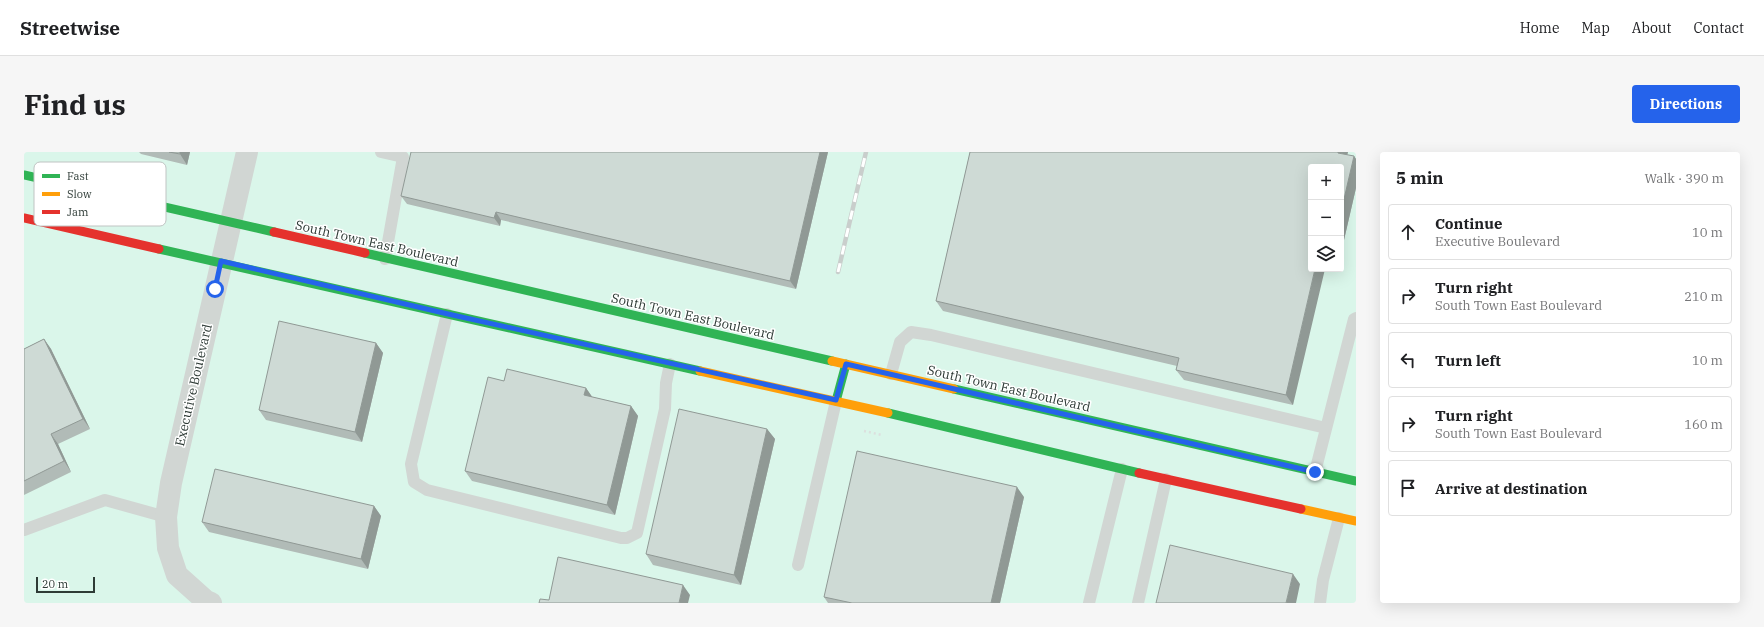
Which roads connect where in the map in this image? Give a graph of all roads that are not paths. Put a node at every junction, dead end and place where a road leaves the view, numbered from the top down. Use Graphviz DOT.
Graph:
graph roads {
  1 [pos="246,152"];
  2 [pos="381,152"];
  3 [pos="24,175"];
  4 [pos="34,177"];
  5 [pos="166,208"];
  6 [pos="24,218"];
  7 [pos="34,220"];
  8 [pos="230,223"];
  9 [pos="61,226"];
  10 [pos="385,258"];
  11 [pos="221,261"];
  12 [pos="448,314"];
  13 [pos="1356,318"];
  14 [pos="670,364"];
  15 [pos="846,364"];
  16 [pos="891,374"];
  17 [pos="836,400"];
  18 [pos="1326,428"];
  19 [pos="1122,469"];
  20 [pos="1315,472"];
  21 [pos="1166,479"];
  22 [pos="1356,481"];
  23 [pos="166,517"];
  24 [pos="1340,518"];
  25 [pos="1356,521"];
  26 [pos="24,530"];
  27 [pos="798,565"];
  28 [pos="211,603"];
  29 [pos="1089,603"];
  30 [pos="1138,603"];
  31 [pos="1320,603"];
  1 -- 8 [label="street, Executive Boulevard"];
  2 -- 10 [label="lane"];
  3 -- 4 [label="main road, South Town East Boulevard"];
  5 -- 8 [label="main road, South Town East Boulevard"];
  6 -- 7 [label="main road"];
  8 -- 10 [label="main road, South Town East Boulevard"];
  8 -- 11 [label="street, Executive Boulevard"];
  9 -- 11 [label="main road"];
  10 -- 15 [label="main road, South Town East Boulevard"];
  11 -- 12 [label="main road"];
  11 -- 23 [label="street, Executive Boulevard"];
  12 -- 14 [label="main road"];
  12 -- 14 [label="lane"];
  13 -- 18 [label="lane"];
  14 -- 17 [label="main road"];
  15 -- 16 [label="main road, South Town East Boulevard"];
  15 -- 17 [label="main road"];
  16 -- 18 [label="lane"];
  16 -- 20 [label="main road, South Town East Boulevard"];
  17 -- 19 [label="main road"];
  17 -- 27 [label="lane"];
  18 -- 20 [label="lane"];
  19 -- 21 [label="main road"];
  19 -- 29 [label="lane"];
  20 -- 22 [label="main road, South Town East Boulevard"];
  21 -- 24 [label="main road"];
  21 -- 30 [label="lane"];
  23 -- 26 [label="lane"];
  23 -- 28 [label="street, Executive Boulevard"];
  24 -- 25 [label="main road"];
  24 -- 31 [label="lane"];
}
